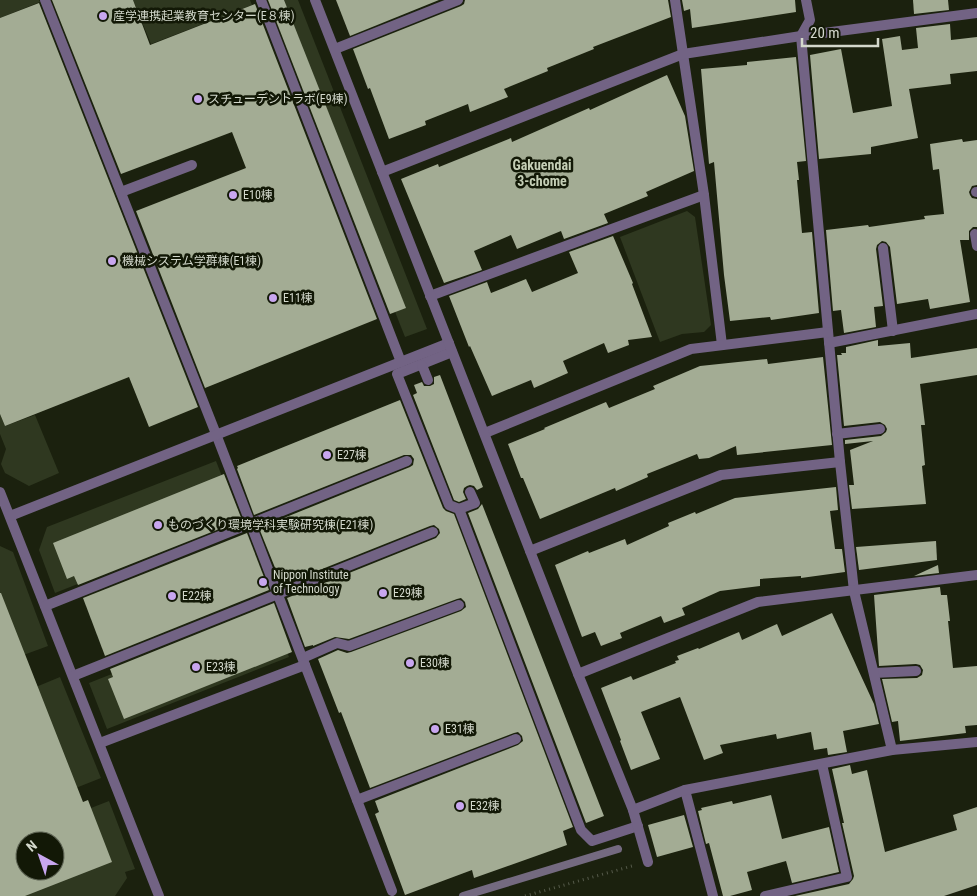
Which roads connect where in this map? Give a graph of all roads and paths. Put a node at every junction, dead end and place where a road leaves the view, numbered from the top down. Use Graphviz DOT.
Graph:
graph roads {
  1 [pos="45,0"];
  2 [pos="261,0"];
  3 [pos="315,0"];
  4 [pos="458,0"];
  5 [pos="675,0"];
  6 [pos="806,0"];
  7 [pos="977,13"];
  8 [pos="801,36"];
  9 [pos="334,49"];
  10 [pos="683,54"];
  11 [pos="192,165"];
  12 [pos="382,172"];
  13 [pos="121,192"];
  14 [pos="704,195"];
  15 [pos="975,234"];
  16 [pos="977,246"];
  17 [pos="883,248"];
  18 [pos="430,296"];
  19 [pos="977,314"];
  20 [pos="893,331"];
  21 [pos="828,332"];
  22 [pos="829,344"];
  23 [pos="722,345"];
  24 [pos="450,348"];
  25 [pos="401,362"];
  26 [pos="422,365"];
  27 [pos="428,380"];
  28 [pos="880,429"];
  29 [pos="485,433"];
  30 [pos="216,434"];
  31 [pos="837,434"];
  32 [pos="406,461"];
  33 [pos="840,462"];
  34 [pos="0,492"];
  35 [pos="470,492"];
  36 [pos="459,509"];
  37 [pos="10,516"];
  38 [pos="251,524"];
  39 [pos="433,532"];
  40 [pos="530,551"];
  41 [pos="977,575"];
  42 [pos="854,591"];
  43 [pos="278,594"];
  44 [pos="459,605"];
  45 [pos="45,606"];
  46 [pos="304,661"];
  47 [pos="916,671"];
  48 [pos="874,673"];
  49 [pos="578,674"];
  50 [pos="73,676"];
  51 [pos="516,739"];
  52 [pos="977,742"];
  53 [pos="100,743"];
  54 [pos="892,750"];
  55 [pos="822,764"];
  56 [pos="685,790"];
  57 [pos="358,800"];
  58 [pos="633,810"];
  59 [pos="638,826"];
  60 [pos="648,862"];
  61 [pos="392,891"];
  62 [pos="159,896"];
  63 [pos="524,896"];
  64 [pos="712,896"];
  65 [pos="765,896"];
  1 -- 13 [label="street"];
  2 -- 25 [label="street"];
  3 -- 9 [label="street"];
  4 -- 9 [label="street"];
  5 -- 10 [label="street"];
  6 -- 8 [label="street"];
  7 -- 8 [label="street"];
  8 -- 10 [label="street"];
  8 -- 21 [label="street"];
  9 -- 12 [label="street"];
  10 -- 12 [label="street"];
  10 -- 14 [label="street"];
  11 -- 13 [label="street"];
  12 -- 18 [label="street"];
  13 -- 30 [label="street"];
  14 -- 18 [label="street"];
  14 -- 23 [label="street"];
  15 -- 16 [label="street"];
  17 -- 20 [label="street"];
  18 -- 24 [label="street"];
  19 -- 20 [label="street"];
  20 -- 22 [label="street"];
  21 -- 22 [label="street"];
  21 -- 23 [label="street"];
  22 -- 31 [label="street"];
  23 -- 29 [label="street"];
  24 -- 25 [label="street"];
  24 -- 26 [label="street"];
  24 -- 29 [label="street"];
  25 -- 30 [label="street"];
  26 -- 27 [label="street"];
  26 -- 36 [label="street"];
  28 -- 31 [label="street"];
  29 -- 40 [label="street"];
  30 -- 37 [label="street"];
  30 -- 38 [label="street"];
  31 -- 33 [label="street"];
  32 -- 38 [label="street"];
  33 -- 40 [label="street"];
  33 -- 42 [label="street"];
  34 -- 37 [label="street"];
  35 -- 36 [label="street"];
  36 -- 59 [label="street"];
  37 -- 45 [label="street"];
  38 -- 43 [label="street"];
  38 -- 45 [label="street"];
  39 -- 43 [label="street"];
  40 -- 49 [label="street"];
  41 -- 42 [label="street"];
  42 -- 48 [label="street"];
  42 -- 49 [label="street"];
  43 -- 46 [label="street"];
  43 -- 50 [label="street"];
  44 -- 46 [label="street"];
  45 -- 50 [label="street"];
  46 -- 53 [label="street"];
  46 -- 57 [label="street"];
  47 -- 48 [label="street"];
  48 -- 54 [label="street"];
  49 -- 58 [label="street"];
  50 -- 53 [label="street"];
  51 -- 57 [label="street"];
  52 -- 54 [label="street"];
  53 -- 62 [label="street"];
  54 -- 55 [label="street"];
  55 -- 56 [label="street"];
  55 -- 65 [label="street"];
  56 -- 58 [label="street"];
  56 -- 64 [label="street"];
  57 -- 61 [label="street"];
  58 -- 59 [label="street"];
  59 -- 60 [label="street"];
  60 -- 63 [label="path"];
}
